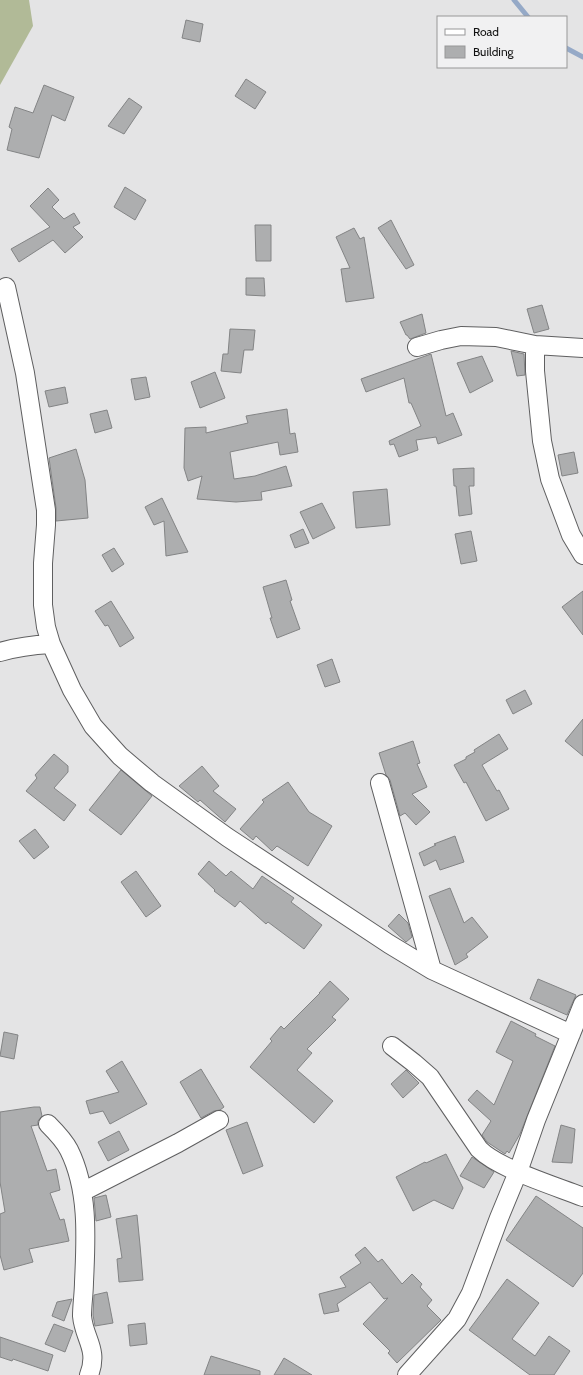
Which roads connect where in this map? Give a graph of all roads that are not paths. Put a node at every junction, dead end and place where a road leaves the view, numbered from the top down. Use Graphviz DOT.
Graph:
graph roads {
  1 [pos="6,287"];
  2 [pos="534,346"];
  3 [pos="417,347"];
  4 [pos="583,348"];
  5 [pos="583,555"];
  6 [pos="51,644"];
  7 [pos="0,652"];
  8 [pos="380,783"];
  9 [pos="432,970"];
  10 [pos="583,1004"];
  11 [pos="571,1034"];
  12 [pos="392,1046"];
  13 [pos="219,1120"];
  14 [pos="48,1124"];
  15 [pos="518,1172"];
  16 [pos="82,1192"];
  17 [pos="583,1197"];
  18 [pos="89,1375"];
  19 [pos="407,1375"];
  1 -- 6 [label="street"];
  2 -- 3 [label="street"];
  2 -- 4 [label="street"];
  2 -- 5 [label="street"];
  6 -- 7 [label="street"];
  6 -- 9 [label="street"];
  8 -- 9 [label="street"];
  9 -- 11 [label="street"];
  10 -- 11 [label="street"];
  11 -- 15 [label="street"];
  12 -- 15 [label="street"];
  13 -- 16 [label="street"];
  14 -- 16 [label="street"];
  15 -- 17 [label="street"];
  15 -- 19 [label="street"];
  16 -- 18 [label="street"];
}
